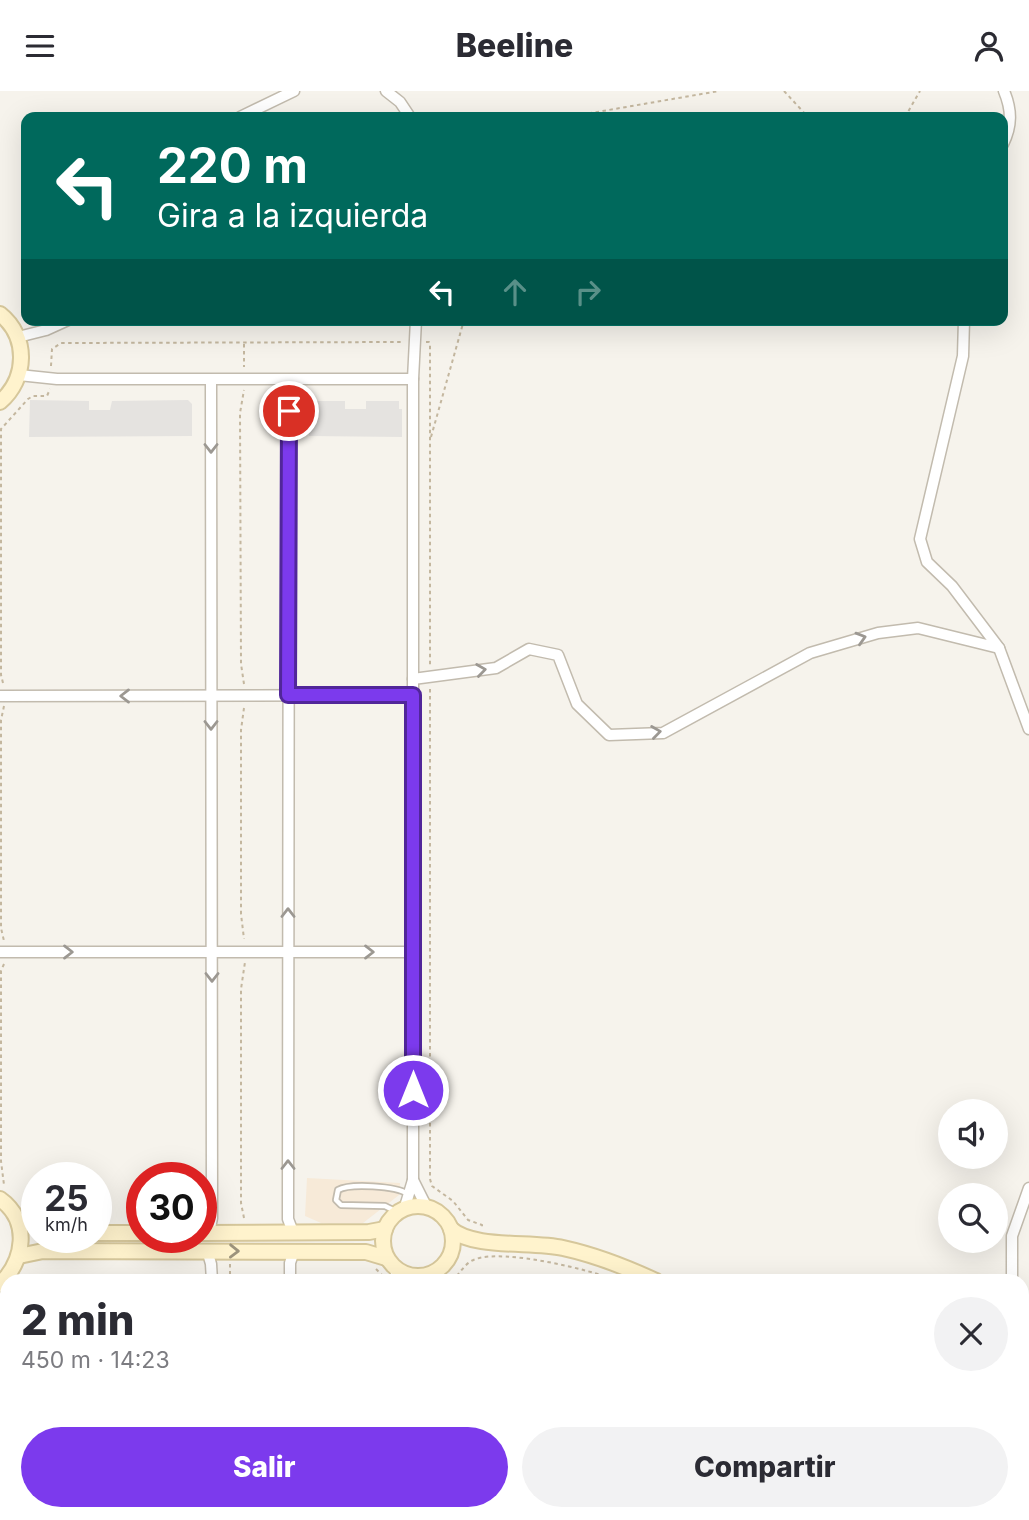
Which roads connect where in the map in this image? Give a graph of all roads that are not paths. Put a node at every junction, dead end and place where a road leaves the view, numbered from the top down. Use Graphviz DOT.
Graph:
graph roads {
  1 [pos="294,91"];
  2 [pos="386,91"];
  3 [pos="1004,91"];
  4 [pos="250,112"];
  5 [pos="407,112"];
  6 [pos="1008,133"];
  7 [pos="0,314"];
  8 [pos="55,326"];
  9 [pos="416,326"];
  10 [pos="964,326"];
  11 [pos="18,337"];
  12 [pos="19,375"];
  13 [pos="413,379"];
  14 [pos="211,380"];
  15 [pos="289,380"];
  16 [pos="0,402"];
  17 [pos="999,648"];
  18 [pos="413,678"];
  19 [pos="211,695"];
  20 [pos="288,695"];
  21 [pos="413,695"];
  22 [pos="2,696"];
  23 [pos="1029,729"];
  24 [pos="2,952"];
  25 [pos="212,952"];
  26 [pos="288,952"];
  27 [pos="413,952"];
  28 [pos="212,1162"];
  29 [pos="413,1179"];
  30 [pos="1029,1188"];
  31 [pos="2,1193"];
  32 [pos="410,1195"];
  33 [pos="427,1208"];
  34 [pos="401,1211"];
  35 [pos="19,1227"];
  36 [pos="385,1229"];
  37 [pos="451,1229"];
  38 [pos="293,1232"];
  39 [pos="217,1233"];
  40 [pos="481,1241"];
  41 [pos="126,1250"];
  42 [pos="217,1250"];
  43 [pos="294,1251"];
  44 [pos="208,1253"];
  45 [pos="19,1256"];
  46 [pos="449,1256"];
  47 [pos="393,1269"];
  48 [pos="10,1274"];
  49 [pos="212,1274"];
  50 [pos="290,1274"];
  51 [pos="428,1274"];
  52 [pos="641,1274"];
  53 [pos="1012,1274"];
  1 -- 4 [label="street"];
  2 -- 5 [label="street"];
  3 -- 6 [label="street"];
  7 -- 11 [label="street"];
  8 -- 11 [label="street"];
  9 -- 13 [label="street"];
  10 -- 17 [label="street"];
  11 -- 12 [label="street"];
  12 -- 14 [label="street"];
  12 -- 16 [label="street"];
  13 -- 15 [label="street"];
  13 -- 18 [label="street"];
  14 -- 15 [label="street"];
  14 -- 19 [label="street, one-way"];
  15 -- 20 [label="street"];
  18 -- 17 [label="street, one-way"];
  17 -- 23 [label="street"];
  18 -- 21 [label="street"];
  19 -- 20 [label="street"];
  19 -- 22 [label="street, one-way"];
  19 -- 25 [label="street, one-way"];
  20 -- 21 [label="street"];
  26 -- 20 [label="street, one-way"];
  21 -- 27 [label="street"];
  24 -- 25 [label="street, one-way"];
  25 -- 26 [label="street"];
  25 -- 28 [label="street, one-way"];
  26 -- 27 [label="street, one-way"];
  38 -- 26 [label="street, one-way"];
  27 -- 29 [label="street"];
  29 -- 32 [label="street"];
  29 -- 33 [label="street"];
  30 -- 53 [label="street"];
  31 -- 35 [label="street"];
  32 -- 34 [label="street"];
  32 -- 34 [label="lane"];
  33 -- 34 [label="street"];
  33 -- 37 [label="street"];
  34 -- 36 [label="street"];
  35 -- 45 [label="street"];
  36 -- 38 [label="street"];
  36 -- 47 [label="street"];
  37 -- 40 [label="street"];
  37 -- 46 [label="street"];
  38 -- 39 [label="street"];
  40 -- 46 [label="street"];
  40 -- 52 [label="street"];
  41 -- 45 [label="street"];
  42 -- 43 [label="street, one-way"];
  43 -- 47 [label="street"];
  43 -- 50 [label="street"];
  44 -- 49 [label="street"];
  45 -- 48 [label="street"];
  46 -- 51 [label="street"];
}
